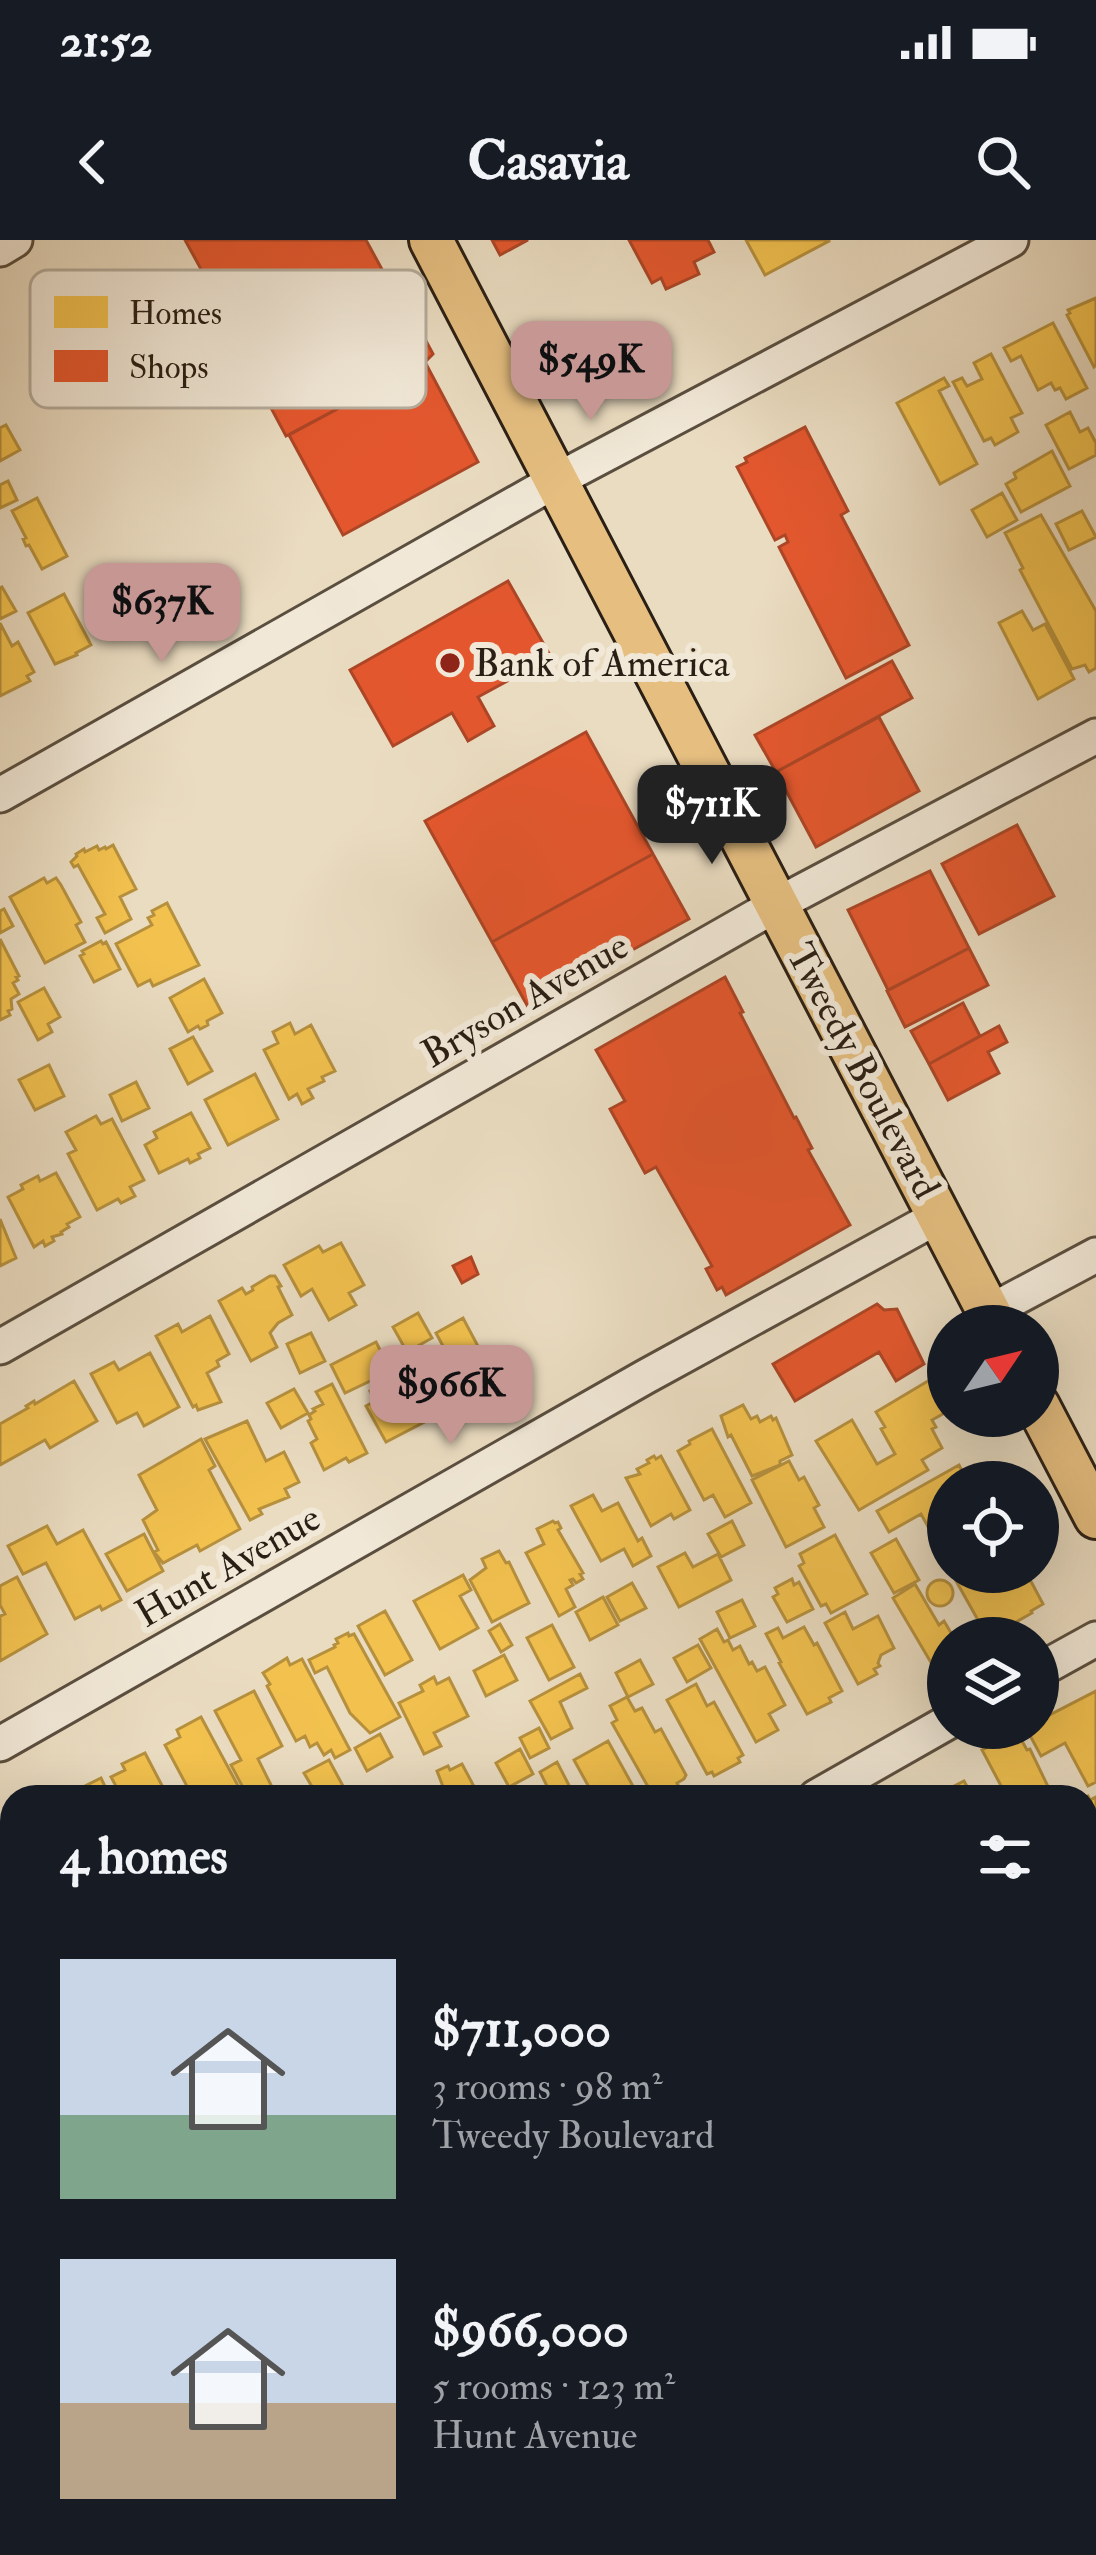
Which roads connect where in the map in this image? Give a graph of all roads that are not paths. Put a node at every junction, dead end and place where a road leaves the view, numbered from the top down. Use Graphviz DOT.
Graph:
graph roads {
  1 [pos="15,240"];
  2 [pos="431,240"];
  3 [pos="1011,240"];
  4 [pos="0,248"];
  5 [pos="555,482"];
  6 [pos="1096,736"];
  7 [pos="0,795"];
  8 [pos="776,905"];
  9 [pos="939,1216"];
  10 [pos="1096,1255"];
  11 [pos="985,1305"];
  12 [pos="1015,1305"];
  13 [pos="0,1347"];
  14 [pos="1054,1437"];
  15 [pos="1096,1517"];
  16 [pos="1096,1639"];
  17 [pos="1059,1659"];
  18 [pos="927,1734"];
  19 [pos="0,1744"];
  20 [pos="837,1785"];
  1 -- 4 [label="street"];
  2 -- 5 [label="main road, Tweedy Boulevard"];
  3 -- 5 [label="street"];
  5 -- 7 [label="street"];
  5 -- 8 [label="main road, Tweedy Boulevard"];
  6 -- 8 [label="street, Bryson Avenue"];
  8 -- 9 [label="main road, Tweedy Boulevard"];
  8 -- 13 [label="street, Bryson Avenue"];
  9 -- 11 [label="main road, Tweedy Boulevard"];
  9 -- 19 [label="street, Hunt Avenue"];
  10 -- 12 [label="street"];
  14 -- 15 [label="main road"];
  16 -- 17 [label="street"];
  18 -- 20 [label="street"];
}
